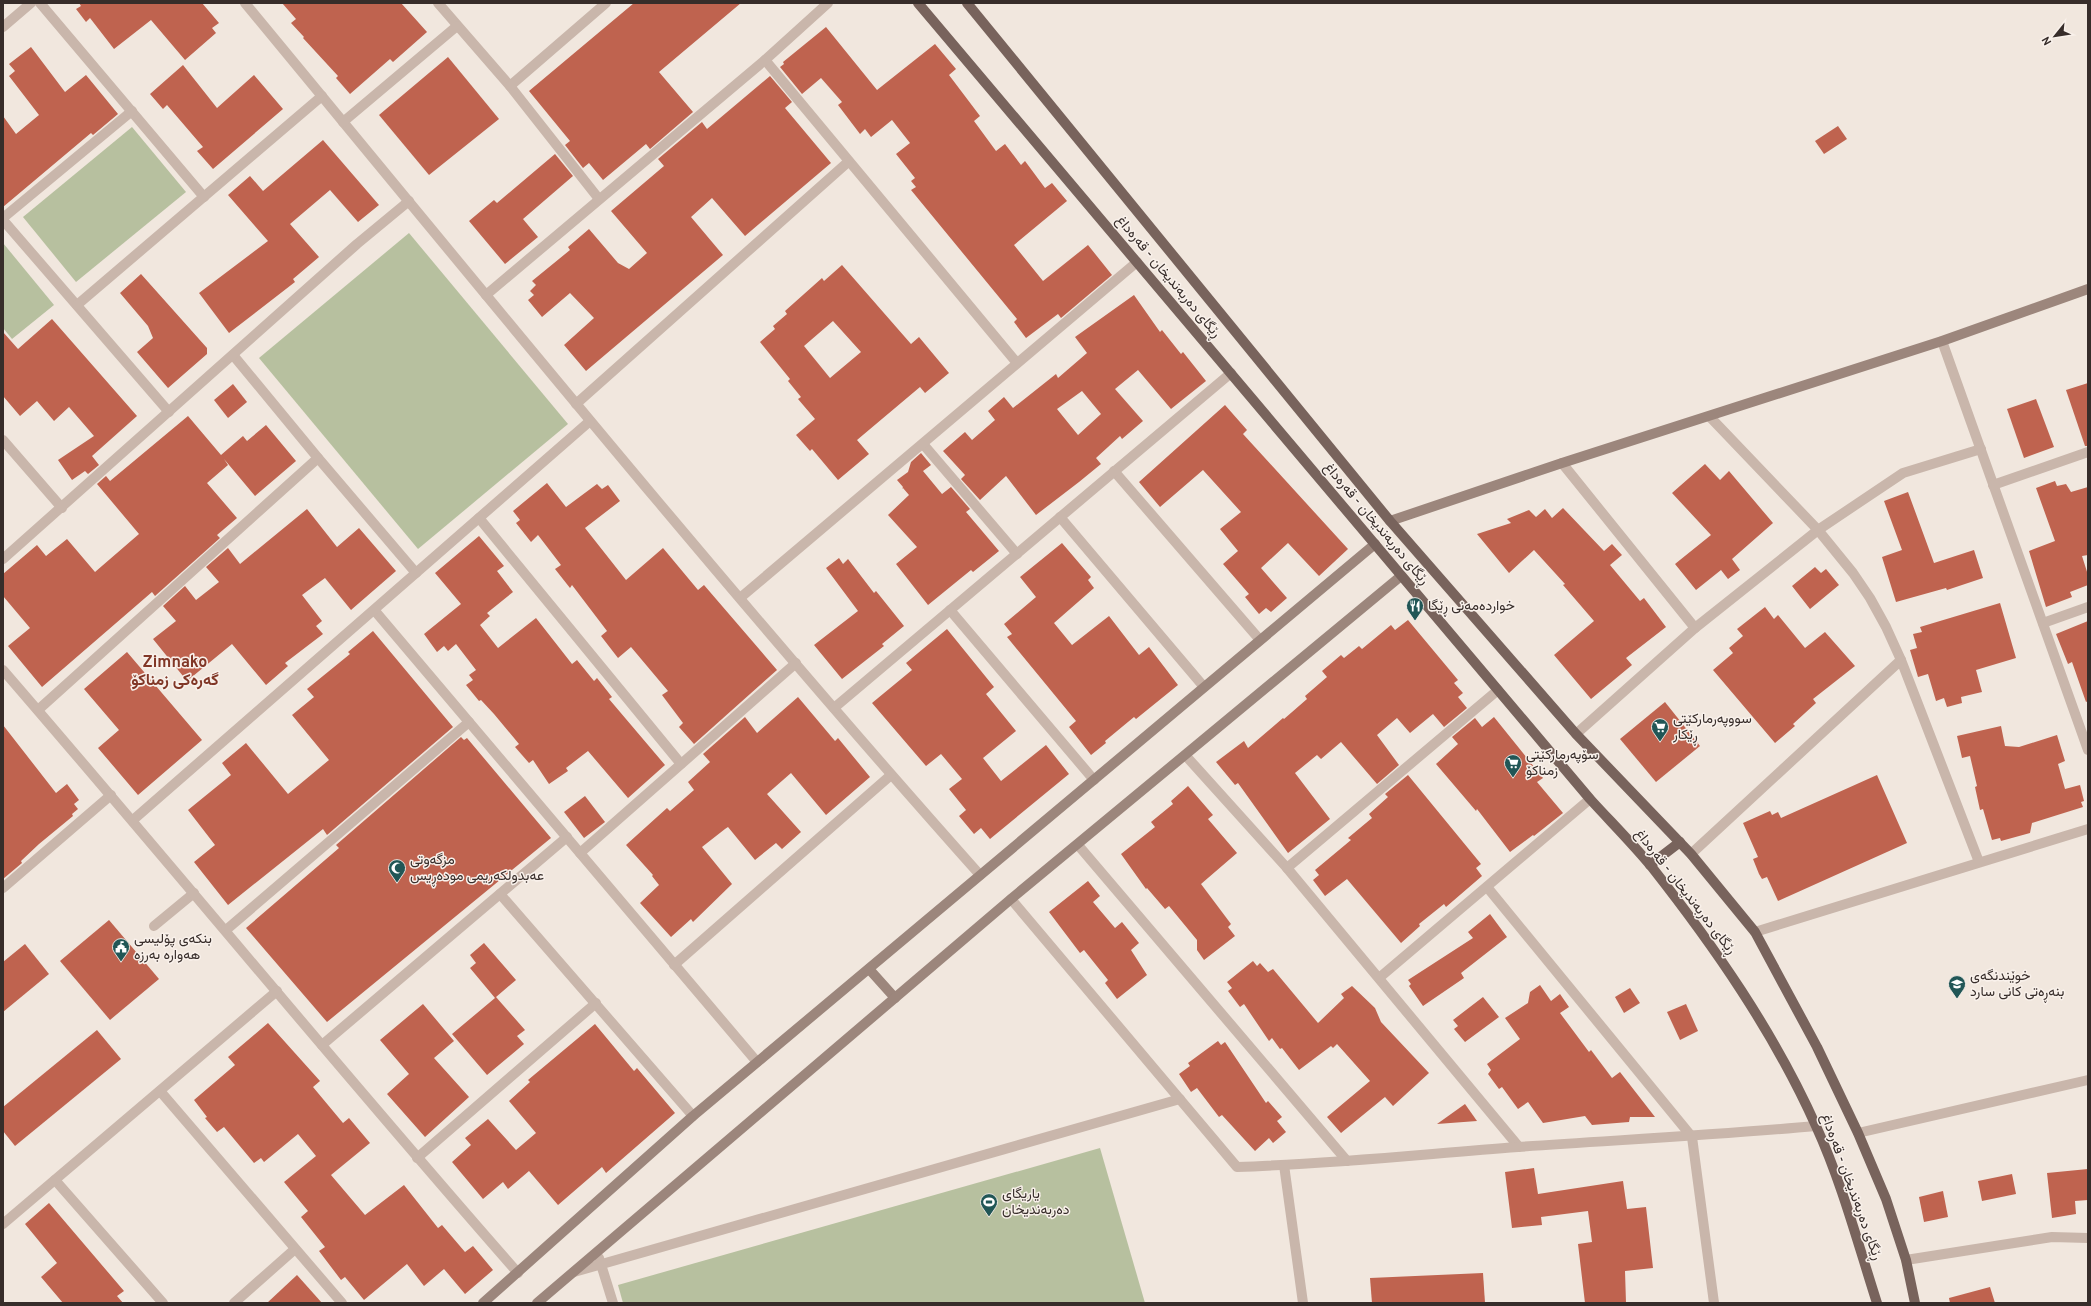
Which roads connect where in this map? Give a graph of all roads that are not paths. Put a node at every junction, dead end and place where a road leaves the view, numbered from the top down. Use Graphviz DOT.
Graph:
graph roads {
  1 [pos="31,3"];
  2 [pos="40,3"];
  3 [pos="245,3"];
  4 [pos="438,3"];
  5 [pos="828,3"];
  6 [pos="918,3"];
  7 [pos="967,3"];
  8 [pos="602,4"];
  9 [pos="457,26"];
  10 [pos="3,27"];
  11 [pos="764,60"];
  12 [pos="510,86"];
  13 [pos="322,96"];
  14 [pos="132,111"];
  15 [pos="343,122"];
  16 [pos="848,162"];
  17 [pos="204,197"];
  18 [pos="600,199"];
  19 [pos="409,202"];
  20 [pos="3,219"];
  21 [pos="1137,262"];
  22 [pos="2088,289"];
  23 [pos="486,295"];
  24 [pos="77,305"];
  25 [pos="1942,341"];
  26 [pos="234,355"];
  27 [pos="1017,363"];
  28 [pos="1231,373"];
  29 [pos="576,404"];
  30 [pos="170,412"];
  31 [pos="1710,417"];
  32 [pos="590,421"];
  33 [pos="3,440"];
  34 [pos="923,444"];
  35 [pos="1981,449"];
  36 [pos="2088,452"];
  37 [pos="318,458"];
  38 [pos="1562,463"];
  39 [pos="1114,471"];
  40 [pos="1993,485"];
  41 [pos="62,508"];
  42 [pos="1060,517"];
  43 [pos="479,518"];
  44 [pos="1390,521"];
  45 [pos="1818,530"];
  46 [pos="1375,544"];
  47 [pos="1017,554"];
  48 [pos="3,559"];
  49 [pos="416,572"];
  50 [pos="1401,576"];
  51 [pos="740,598"];
  52 [pos="2088,607"];
  53 [pos="950,610"];
  54 [pos="375,611"];
  55 [pos="2043,623"];
  56 [pos="1695,628"];
  57 [pos="1260,640"];
  58 [pos="1901,660"];
  59 [pos="796,663"];
  60 [pos="3,670"];
  61 [pos="1204,687"];
  62 [pos="1498,690"];
  63 [pos="834,708"];
  64 [pos="38,710"];
  65 [pos="469,722"];
  66 [pos="1576,734"];
  67 [pos="2088,750"];
  68 [pos="1186,756"];
  69 [pos="681,764"];
  70 [pos="891,775"];
  71 [pos="1094,780"];
  72 [pos="111,795"];
  73 [pos="1590,799"];
  74 [pos="133,820"];
  75 [pos="2088,829"];
  76 [pos="567,837"];
  77 [pos="1680,842"];
  78 [pos="1078,845"];
  79 [pos="580,853"];
  80 [pos="1691,854"];
  81 [pos="1979,862"];
  82 [pos="1650,865"];
  83 [pos="1287,868"];
  84 [pos="980,875"];
  85 [pos="1487,887"];
  86 [pos="3,888"];
  87 [pos="194,893"];
  88 [pos="500,894"];
  89 [pos="1011,899"];
  90 [pos="154,926"];
  91 [pos="226,930"];
  92 [pos="1755,932"];
  93 [pos="674,965"];
  94 [pos="868,968"];
  95 [pos="1379,978"];
  96 [pos="277,991"];
  97 [pos="895,998"];
  98 [pos="596,1003"];
  99 [pos="322,1045"];
  100 [pos="757,1062"];
  101 [pos="2088,1080"];
  102 [pos="160,1091"];
  103 [pos="1180,1099"];
  104 [pos="693,1116"];
  105 [pos="1816,1126"];
  106 [pos="1858,1133"];
  107 [pos="1692,1137"];
  108 [pos="1519,1147"];
  109 [pos="417,1158"];
  110 [pos="1347,1161"];
  111 [pos="1284,1165"];
  112 [pos="55,1180"];
  113 [pos="3,1224"];
  114 [pos="2088,1238"];
  115 [pos="295,1249"];
  116 [pos="597,1253"];
  117 [pos="1906,1260"];
  118 [pos="601,1264"];
  119 [pos="574,1272"];
  120 [pos="518,1273"];
  121 [pos="163,1303"];
  122 [pos="234,1303"];
  123 [pos="342,1303"];
  124 [pos="483,1303"];
  125 [pos="537,1303"];
  126 [pos="613,1303"];
  127 [pos="1303,1303"];
  128 [pos="1714,1303"];
  129 [pos="1877,1303"];
  130 [pos="1915,1303"];
  1 -- 10 [label="street"];
  2 -- 14 [label="street"];
  3 -- 13 [label="street"];
  4 -- 9 [label="street"];
  5 -- 11 [label="street"];
  6 -- 21 [label="main road, ڕێگای دەربەندیخان - قەرەداغ"];
  7 -- 44 [label="main road"];
  8 -- 12 [label="street"];
  9 -- 12 [label="street"];
  9 -- 15 [label="street"];
  11 -- 16 [label="street"];
  11 -- 18 [label="street"];
  12 -- 18 [label="street"];
  13 -- 15 [label="street"];
  13 -- 17 [label="street"];
  14 -- 17 [label="street"];
  14 -- 20 [label="street"];
  15 -- 19 [label="street"];
  16 -- 27 [label="street"];
  16 -- 29 [label="street"];
  17 -- 24 [label="street"];
  18 -- 23 [label="street"];
  19 -- 23 [label="street"];
  19 -- 26 [label="street"];
  20 -- 24 [label="street"];
  21 -- 27 [label="street"];
  21 -- 28 [label="main road, ڕێگای دەربەندیخان - قەرەداغ"];
  22 -- 25 [label="street"];
  23 -- 29 [label="street"];
  24 -- 30 [label="street"];
  25 -- 31 [label="street"];
  25 -- 35 [label="street"];
  26 -- 30 [label="street"];
  26 -- 37 [label="street"];
  27 -- 34 [label="street"];
  28 -- 39 [label="street"];
  28 -- 46 [label="main road, ڕێگای دەربەندیخان - قەرەداغ"];
  29 -- 32 [label="street"];
  30 -- 41 [label="street"];
  31 -- 38 [label="street"];
  31 -- 45 [label="street"];
  32 -- 43 [label="street"];
  32 -- 51 [label="street"];
  33 -- 41 [label="street"];
  34 -- 47 [label="street"];
  34 -- 51 [label="street"];
  35 -- 40 [label="street"];
  35 -- 45 [label="street"];
  36 -- 40 [label="street"];
  37 -- 49 [label="street"];
  37 -- 64 [label="street"];
  38 -- 44 [label="street"];
  38 -- 56 [label="street"];
  39 -- 42 [label="street"];
  39 -- 57 [label="street"];
  40 -- 55 [label="street"];
  41 -- 48 [label="street"];
  42 -- 47 [label="street"];
  42 -- 61 [label="street"];
  43 -- 49 [label="street"];
  43 -- 69 [label="street"];
  44 -- 66 [label="main road"];
  45 -- 56 [label="street"];
  45 -- 58 [label="street"];
  46 -- 50 [label="main road, ڕێگای دەربەندیخان - قەرەداغ"];
  46 -- 57 [label="street"];
  47 -- 53 [label="street"];
  49 -- 54 [label="street"];
  50 -- 62 [label="main road, ڕێگای دەربەندیخان - قەرەداغ"];
  50 -- 68 [label="street"];
  51 -- 59 [label="street"];
  52 -- 55 [label="street"];
  53 -- 63 [label="street"];
  53 -- 71 [label="street"];
  54 -- 65 [label="street"];
  54 -- 74 [label="street"];
  55 -- 67 [label="street"];
  56 -- 66 [label="street"];
  57 -- 61 [label="street"];
  58 -- 80 [label="street"];
  58 -- 81 [label="street"];
  59 -- 63 [label="street"];
  59 -- 69 [label="street"];
  60 -- 64 [label="street"];
  61 -- 71 [label="street"];
  62 -- 73 [label="main road, ڕێگای دەربەندیخان - قەرەداغ"];
  62 -- 83 [label="street"];
  63 -- 70 [label="street"];
  64 -- 72 [label="street"];
  65 -- 76 [label="street"];
  65 -- 91 [label="street"];
  66 -- 77 [label="main road"];
  68 -- 78 [label="street"];
  68 -- 83 [label="street"];
  69 -- 79 [label="street"];
  70 -- 84 [label="street"];
  70 -- 93 [label="street"];
  71 -- 84 [label="street"];
  72 -- 74 [label="street"];
  72 -- 86 [label="street"];
  73 -- 82 [label="main road, ڕێگای دەربەندیخان - قەرەداغ"];
  73 -- 85 [label="street"];
  74 -- 87 [label="street"];
  75 -- 81 [label="street"];
  76 -- 79 [label="street"];
  76 -- 88 [label="street"];
  77 -- 80 [label="main road"];
  77 -- 82 [label="main road"];
  78 -- 89 [label="street"];
  78 -- 110 [label="street"];
  79 -- 93 [label="street"];
  80 -- 92 [label="main road"];
  81 -- 92 [label="street"];
  82 -- 105 [label="main road, ڕێگای دەربەندیخان - قەرەداغ"];
  83 -- 95 [label="street"];
  84 -- 94 [label="street"];
  85 -- 95 [label="street"];
  85 -- 107 [label="street"];
  87 -- 90 [label="street"];
  87 -- 91 [label="street"];
  88 -- 98 [label="street"];
  88 -- 99 [label="street"];
  89 -- 97 [label="street"];
  89 -- 103 [label="street"];
  91 -- 96 [label="street"];
  92 -- 106 [label="main road"];
  93 -- 100 [label="street"];
  94 -- 97 [label="street"];
  94 -- 100 [label="street"];
  95 -- 108 [label="street"];
  96 -- 99 [label="street"];
  96 -- 102 [label="street"];
  97 -- 116 [label="street"];
  98 -- 104 [label="street"];
  98 -- 109 [label="street"];
  99 -- 109 [label="street"];
  100 -- 104 [label="street"];
  101 -- 106 [label="street"];
  102 -- 112 [label="street"];
  102 -- 115 [label="street"];
  103 -- 111 [label="street"];
  103 -- 118 [label="street"];
  104 -- 120 [label="street"];
  105 -- 107 [label="street"];
  105 -- 129 [label="main road, ڕێگای دەربەندیخان - قەرەداغ"];
  106 -- 117 [label="main road"];
  107 -- 108 [label="street"];
  107 -- 128 [label="street"];
  108 -- 110 [label="street"];
  109 -- 120 [label="street"];
  110 -- 111 [label="street"];
  111 -- 127 [label="street"];
  112 -- 113 [label="street"];
  112 -- 121 [label="street"];
  114 -- 117 [label="street"];
  115 -- 122 [label="street"];
  115 -- 123 [label="street"];
  116 -- 118 [label="street"];
  116 -- 119 [label="street"];
  117 -- 130 [label="main road"];
  118 -- 119 [label="street"];
  118 -- 126 [label="street"];
  119 -- 125 [label="street"];
  120 -- 124 [label="street"];
}
